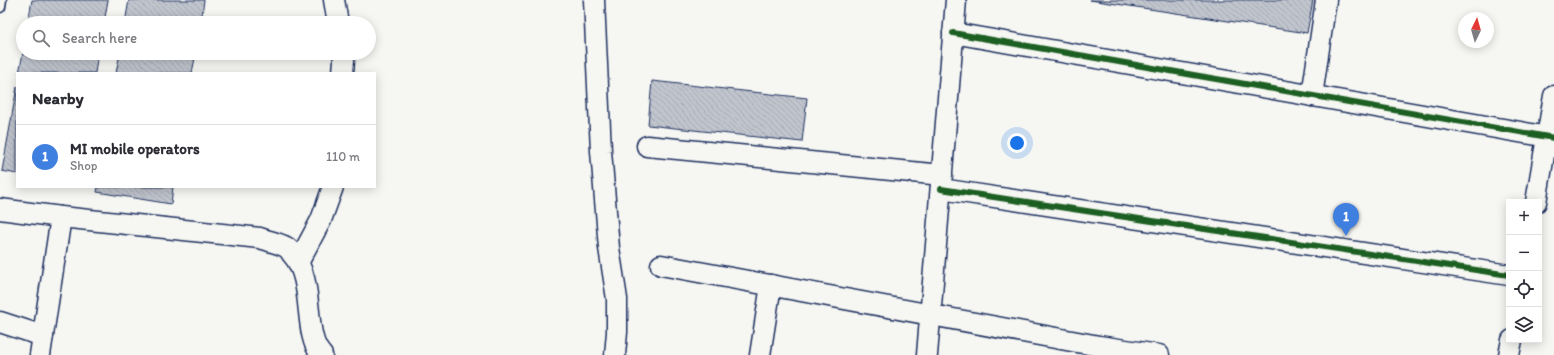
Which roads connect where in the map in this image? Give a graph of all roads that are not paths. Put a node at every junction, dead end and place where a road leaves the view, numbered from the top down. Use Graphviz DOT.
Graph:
graph roads {
  1 [pos="1,0"];
  2 [pos="334,0"];
  3 [pos="594,0"];
  4 [pos="956,0"];
  5 [pos="1326,0"];
  6 [pos="0,7"];
  7 [pos="337,16"];
  8 [pos="953,33"];
  9 [pos="344,60"];
  10 [pos="343,72"];
  11 [pos="1312,96"];
  12 [pos="1554,96"];
  13 [pos="1551,137"];
  14 [pos="647,146"];
  15 [pos="942,182"];
  16 [pos="333,188"];
  17 [pos="1537,199"];
  18 [pos="0,209"];
  19 [pos="61,218"];
  20 [pos="299,261"];
  21 [pos="661,264"];
  22 [pos="1506,275"];
  23 [pos="771,285"];
  24 [pos="931,315"];
  25 [pos="0,322"];
  26 [pos="1511,343"];
  27 [pos="42,346"];
  28 [pos="1098,350"];
  29 [pos="322,355"];
  30 [pos="615,355"];
  31 [pos="760,355"];
  32 [pos="927,355"];
  33 [pos="1159,355"];
  34 [pos="1509,355"];
  1 -- 6 [label="lane"];
  2 -- 7 [label="street"];
  3 -- 30 [label="street"];
  4 -- 8 [label="street"];
  5 -- 11 [label="street"];
  8 -- 11 [label="street"];
  8 -- 15 [label="street"];
  9 -- 10 [label="street"];
  11 -- 13 [label="street"];
  12 -- 13 [label="street"];
  13 -- 17 [label="street"];
  14 -- 15 [label="street"];
  15 -- 22 [label="street"];
  15 -- 24 [label="street"];
  16 -- 20 [label="street"];
  18 -- 19 [label="street"];
  19 -- 20 [label="street"];
  19 -- 27 [label="street"];
  20 -- 29 [label="street"];
  21 -- 23 [label="street"];
  23 -- 24 [label="street"];
  23 -- 31 [label="street"];
  24 -- 28 [label="street"];
  24 -- 32 [label="street"];
  25 -- 27 [label="street"];
  26 -- 34 [label="street"];
  28 -- 33 [label="street"];
}
